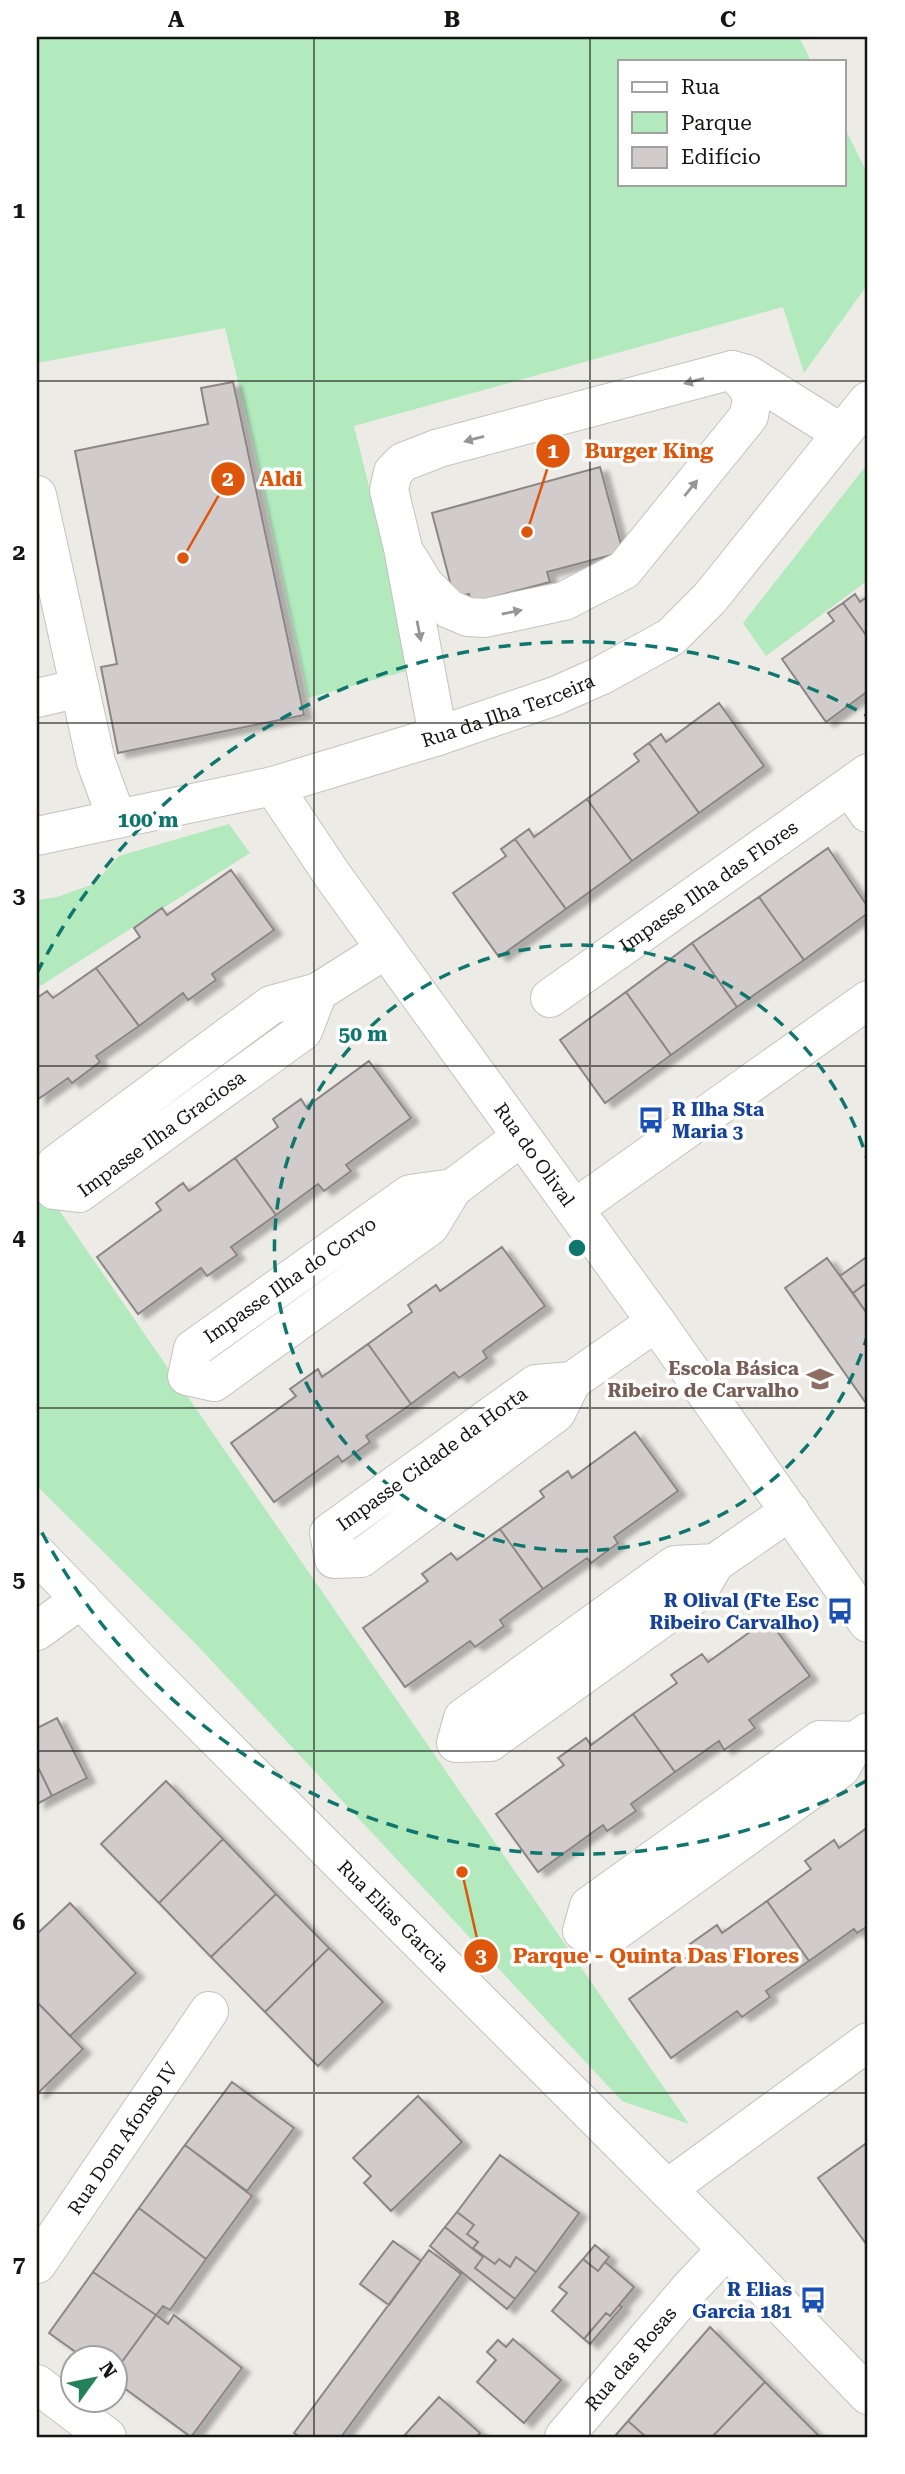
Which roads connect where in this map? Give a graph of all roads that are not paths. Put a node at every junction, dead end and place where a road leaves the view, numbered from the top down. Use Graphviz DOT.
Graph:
graph roads {
  1 [pos="732,370"];
  2 [pos="868,401"];
  3 [pos="841,433"];
  4 [pos="37,495"];
  5 [pos="403,548"];
  6 [pos="80,688"];
  7 [pos="37,698"];
  8 [pos="438,736"];
  9 [pos="274,786"];
  10 [pos="862,791"];
  11 [pos="117,819"];
  12 [pos="37,836"];
  13 [pos="386,949"];
  14 [pos="318,992"];
  15 [pos="550,998"];
  16 [pos="868,1000"];
  17 [pos="521,1137"];
  18 [pos="453,1188"];
  19 [pos="574,1209"];
  20 [pos="656,1322"];
  21 [pos="572,1381"];
  22 [pos="790,1511"];
  23 [pos="37,1553"];
  24 [pos="715,1563"];
  25 [pos="81,1599"];
  26 [pos="868,1623"];
  27 [pos="37,1631"];
  28 [pos="862,1736"];
  29 [pos="209,2011"];
  30 [pos="868,2042"];
  31 [pos="667,2189"];
  32 [pos="727,2249"];
  33 [pos="37,2263"];
  34 [pos="37,2384"];
  35 [pos="868,2395"];
  36 [pos="107,2437"];
  37 [pos="564,2437"];
  1 -- 3 [label="street"];
  1 -- 5 [label="street, one-way"];
  5 -- 1 [label="street, one-way"];
  2 -- 3 [label="street, Rua da Ilha Terceira"];
  3 -- 8 [label="street, Rua da Ilha Terceira"];
  4 -- 6 [label="street"];
  5 -- 8 [label="street, one-way"];
  6 -- 7 [label="street"];
  6 -- 11 [label="street"];
  8 -- 9 [label="street, Rua da Ilha Terceira"];
  9 -- 11 [label="street, Rua da Ilha Terceira"];
  9 -- 13 [label="street, Rua do Olival"];
  10 -- 15 [label="street, Impasse Ilha das Flores"];
  11 -- 12 [label="street, Rua da Ilha Terceira"];
  13 -- 14 [label="street, Impasse Ilha Graciosa"];
  13 -- 17 [label="street, Rua do Olival"];
  14 -- 14 [label="street, Impasse Ilha Graciosa"];
  16 -- 19 [label="street"];
  17 -- 18 [label="street, Impasse Ilha do Corvo"];
  17 -- 19 [label="street, Rua do Olival"];
  18 -- 18 [label="street, Impasse Ilha do Corvo"];
  19 -- 20 [label="street, Rua do Olival"];
  20 -- 21 [label="street, Impasse Cidade da Horta"];
  20 -- 22 [label="street, Rua do Olival"];
  21 -- 21 [label="street, Impasse Cidade da Horta"];
  22 -- 24 [label="street"];
  22 -- 26 [label="street, Rua do Olival"];
  23 -- 25 [label="street, Rua Elias Garcia"];
  24 -- 24 [label="street"];
  25 -- 27 [label="street"];
  25 -- 31 [label="street, Rua Elias Garcia"];
  28 -- 28 [label="street"];
  29 -- 33 [label="street, Rua Dom Afonso IV"];
  30 -- 31 [label="street"];
  31 -- 32 [label="street, Rua Elias Garcia"];
  32 -- 35 [label="street, Rua Elias Garcia"];
  32 -- 37 [label="street, Rua das Rosas"];
  34 -- 36 [label="street"];
}
